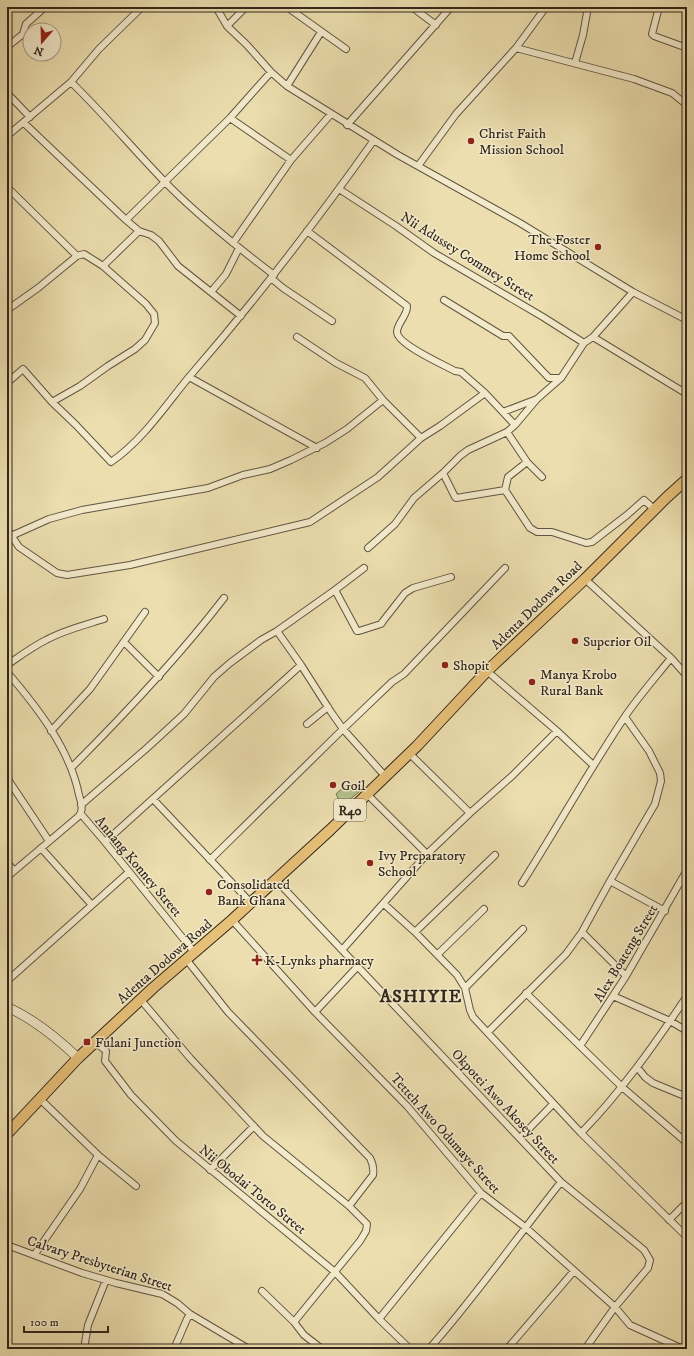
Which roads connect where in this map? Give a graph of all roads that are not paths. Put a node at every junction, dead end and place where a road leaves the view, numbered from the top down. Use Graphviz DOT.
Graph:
graph roads {
  1 [pos="45,7"];
  2 [pos="142,7"];
  3 [pos="216,7"];
  4 [pos="246,7"];
  5 [pos="287,7"];
  6 [pos="412,7"];
  7 [pos="451,7"];
  8 [pos="546,7"];
  9 [pos="588,7"];
  10 [pos="659,7"];
  11 [pos="436,25"];
  12 [pos="227,26"];
  13 [pos="321,32"];
  14 [pos="7,47"];
  15 [pos="516,48"];
  16 [pos="687,48"];
  17 [pos="346,50"];
  18 [pos="575,63"];
  19 [pos="271,72"];
  20 [pos="71,82"];
  21 [pos="287,86"];
  22 [pos="7,93"];
  23 [pos="687,105"];
  24 [pos="331,114"];
  25 [pos="30,117"];
  26 [pos="230,118"];
  27 [pos="24,123"];
  28 [pos="347,124"];
  29 [pos="7,136"];
  30 [pos="374,140"];
  31 [pos="291,160"];
  32 [pos="418,166"];
  33 [pos="166,182"];
  34 [pos="7,187"];
  35 [pos="339,189"];
  36 [pos="126,220"];
  37 [pos="139,231"];
  38 [pos="307,231"];
  39 [pos="233,243"];
  40 [pos="239,248"];
  41 [pos="77,256"];
  42 [pos="103,266"];
  43 [pos="272,276"];
  44 [pos="211,292"];
  45 [pos="633,292"];
  46 [pos="444,300"];
  47 [pos="7,310"];
  48 [pos="241,316"];
  49 [pos="687,320"];
  50 [pos="332,321"];
  51 [pos="297,337"];
  52 [pos="593,337"];
  53 [pos="584,343"];
  54 [pos="189,377"];
  55 [pos="561,378"];
  56 [pos="7,383"];
  57 [pos="485,393"];
  58 [pos="687,394"];
  59 [pos="537,399"];
  60 [pos="383,400"];
  61 [pos="52,402"];
  62 [pos="503,412"];
  63 [pos="515,425"];
  64 [pos="507,432"];
  65 [pos="421,438"];
  66 [pos="317,448"];
  67 [pos="528,462"];
  68 [pos="443,473"];
  69 [pos="542,477"];
  70 [pos="687,479"];
  71 [pos="505,490"];
  72 [pos="654,509"];
  73 [pos="7,529"];
  74 [pos="11,536"];
  75 [pos="368,548"];
  76 [pos="364,568"];
  77 [pos="504,568"];
  78 [pos="451,576"];
  79 [pos="585,579"];
  80 [pos="335,590"];
  81 [pos="224,598"];
  82 [pos="145,612"];
  83 [pos="104,619"];
  84 [pos="277,631"];
  85 [pos="124,642"];
  86 [pos="671,658"];
  87 [pos="7,665"];
  88 [pos="301,665"];
  89 [pos="487,671"];
  90 [pos="7,672"];
  91 [pos="687,676"];
  92 [pos="159,677"];
  93 [pos="328,708"];
  94 [pos="625,717"];
  95 [pos="307,724"];
  96 [pos="343,729"];
  97 [pos="52,731"];
  98 [pos="557,731"];
  99 [pos="409,753"];
  100 [pos="593,765"];
  101 [pos="71,768"];
  102 [pos="385,776"];
  103 [pos="7,778"];
  104 [pos="367,794"];
  105 [pos="153,799"];
  106 [pos="81,805"];
  107 [pos="470,813"];
  108 [pos="80,814"];
  109 [pos="49,841"];
  110 [pos="105,842"];
  111 [pos="41,848"];
  112 [pos="427,854"];
  113 [pos="495,855"];
  114 [pos="210,860"];
  115 [pos="7,862"];
  116 [pos="687,870"];
  117 [pos="14,871"];
  118 [pos="129,872"];
  119 [pos="7,878"];
  120 [pos="276,880"];
  121 [pos="610,881"];
  122 [pos="522,883"];
  123 [pos="251,903"];
  124 [pos="384,904"];
  125 [pos="92,905"];
  126 [pos="484,909"];
  127 [pos="664,911"];
  128 [pos="232,920"];
  129 [pos="523,929"];
  130 [pos="415,932"];
  131 [pos="582,932"];
  132 [pos="342,950"];
  133 [pos="194,952"];
  134 [pos="438,954"];
  135 [pos="186,959"];
  136 [pos="358,966"];
  137 [pos="626,976"];
  138 [pos="7,981"];
  139 [pos="465,988"];
  140 [pos="526,993"];
  141 [pos="613,996"];
  142 [pos="687,996"];
  143 [pos="141,1000"];
  144 [pos="7,1007"];
  145 [pos="315,1012"];
  146 [pos="670,1021"];
  147 [pos="687,1031"];
  148 [pos="488,1032"];
  149 [pos="93,1044"];
  150 [pos="580,1046"];
  151 [pos="78,1058"];
  152 [pos="636,1067"];
  153 [pos="622,1087"];
  154 [pos="687,1097"];
  155 [pos="39,1098"];
  156 [pos="553,1104"];
  157 [pos="254,1126"];
  158 [pos="581,1133"];
  159 [pos="7,1134"];
  160 [pos="520,1138"];
  161 [pos="687,1142"];
  162 [pos="98,1155"];
  163 [pos="210,1170"];
  164 [pos="561,1182"];
  165 [pos="136,1186"];
  166 [pos="481,1193"];
  167 [pos="687,1202"];
  168 [pos="349,1206"];
  169 [pos="669,1220"];
  170 [pos="525,1226"];
  171 [pos="687,1237"];
  172 [pos="7,1245"];
  173 [pos="35,1254"];
  174 [pos="574,1271"];
  175 [pos="335,1272"];
  176 [pos="106,1280"];
  177 [pos="262,1291"];
  178 [pos="615,1307"];
  179 [pos="190,1314"];
  180 [pos="379,1319"];
  181 [pos="294,1322"];
  182 [pos="84,1349"];
  183 [pos="174,1349"];
  184 [pos="249,1349"];
  185 [pos="322,1349"];
  186 [pos="410,1349"];
  187 [pos="429,1349"];
  188 [pos="507,1349"];
  189 [pos="585,1349"];
  190 [pos="683,1349"];
  1 -- 14 [label="street"];
  2 -- 20 [label="street"];
  3 -- 12 [label="street"];
  4 -- 12 [label="street"];
  5 -- 13 [label="street"];
  6 -- 11 [label="street"];
  7 -- 11 [label="street"];
  8 -- 15 [label="street"];
  9 -- 18 [label="street"];
  10 -- 16 [label="street"];
  11 -- 28 [label="street"];
  12 -- 19 [label="street"];
  13 -- 17 [label="street"];
  13 -- 21 [label="street"];
  15 -- 18 [label="street"];
  15 -- 32 [label="street"];
  18 -- 23 [label="street"];
  19 -- 21 [label="street"];
  19 -- 26 [label="street"];
  20 -- 25 [label="street"];
  20 -- 33 [label="street"];
  21 -- 24 [label="street"];
  22 -- 25 [label="street"];
  24 -- 28 [label="street"];
  24 -- 31 [label="street"];
  25 -- 27 [label="street"];
  26 -- 31 [label="street"];
  26 -- 33 [label="street"];
  27 -- 29 [label="street"];
  27 -- 36 [label="street"];
  28 -- 30 [label="street"];
  30 -- 32 [label="street"];
  30 -- 35 [label="street"];
  31 -- 39 [label="street"];
  32 -- 45 [label="street"];
  33 -- 36 [label="street"];
  33 -- 39 [label="street"];
  34 -- 41 [label="street"];
  35 -- 38 [label="street"];
  35 -- 53 [label="street, Nii Adussey Commey Street"];
  36 -- 37 [label="street"];
  37 -- 42 [label="street"];
  37 -- 44 [label="street"];
  38 -- 43 [label="street"];
  38 -- 57 [label="street"];
  39 -- 40 [label="street"];
  40 -- 43 [label="street"];
  40 -- 44 [label="street"];
  41 -- 42 [label="street"];
  41 -- 47 [label="street"];
  42 -- 61 [label="street"];
  43 -- 48 [label="street"];
  43 -- 50 [label="street"];
  44 -- 48 [label="street"];
  45 -- 49 [label="street"];
  45 -- 52 [label="street"];
  46 -- 55 [label="street"];
  48 -- 54 [label="street"];
  51 -- 60 [label="street"];
  52 -- 53 [label="street"];
  52 -- 58 [label="street"];
  53 -- 55 [label="street"];
  54 -- 61 [label="street"];
  54 -- 66 [label="street"];
  55 -- 59 [label="street"];
  56 -- 61 [label="street"];
  57 -- 62 [label="street"];
  57 -- 65 [label="street"];
  59 -- 62 [label="street"];
  59 -- 63 [label="street"];
  60 -- 65 [label="street"];
  60 -- 66 [label="street"];
  62 -- 63 [label="street"];
  63 -- 64 [label="street"];
  64 -- 67 [label="street"];
  64 -- 68 [label="street"];
  65 -- 74 [label="street"];
  66 -- 74 [label="street"];
  67 -- 69 [label="street"];
  67 -- 71 [label="street"];
  68 -- 71 [label="street"];
  68 -- 75 [label="street"];
  70 -- 72 [label="main road, Adenta Dodowa Road / R40"];
  71 -- 72 [label="street"];
  72 -- 79 [label="main road, Adenta Dodowa Road / R40"];
  73 -- 74 [label="street"];
  76 -- 80 [label="street"];
  77 -- 96 [label="street"];
  78 -- 80 [label="street"];
  79 -- 86 [label="street"];
  79 -- 89 [label="main road, Adenta Dodowa Road / R40"];
  80 -- 84 [label="street"];
  81 -- 92 [label="street"];
  82 -- 85 [label="street"];
  83 -- 87 [label="street"];
  84 -- 88 [label="street"];
  84 -- 106 [label="street"];
  85 -- 92 [label="street"];
  85 -- 97 [label="street"];
  86 -- 91 [label="street"];
  86 -- 94 [label="street"];
  88 -- 93 [label="street"];
  88 -- 105 [label="street"];
  89 -- 98 [label="street"];
  89 -- 99 [label="main road, Adenta Dodowa Road / R40"];
  90 -- 97 [label="street"];
  92 -- 101 [label="street"];
  93 -- 95 [label="street"];
  93 -- 96 [label="street"];
  94 -- 100 [label="street"];
  94 -- 121 [label="street"];
  96 -- 102 [label="street"];
  96 -- 114 [label="street"];
  97 -- 101 [label="street"];
  98 -- 100 [label="street"];
  98 -- 107 [label="street"];
  99 -- 102 [label="main road, Adenta Dodowa Road / R40"];
  99 -- 107 [label="street"];
  100 -- 122 [label="street"];
  101 -- 106 [label="street"];
  102 -- 104 [label="main road, Adenta Dodowa Road / R40"];
  103 -- 109 [label="street"];
  104 -- 112 [label="street"];
  104 -- 120 [label="main road, Adenta Dodowa Road / R40"];
  105 -- 110 [label="street"];
  105 -- 114 [label="street"];
  106 -- 108 [label="street"];
  107 -- 112 [label="street"];
  108 -- 109 [label="street"];
  108 -- 110 [label="street, Annang Konney Street"];
  109 -- 111 [label="street"];
  110 -- 118 [label="street, Annang Konney Street"];
  111 -- 117 [label="street"];
  111 -- 125 [label="street"];
  112 -- 124 [label="street"];
  113 -- 130 [label="street"];
  114 -- 123 [label="street"];
  115 -- 117 [label="street"];
  116 -- 127 [label="street, Alex Boateng Street"];
  117 -- 119 [label="street"];
  118 -- 125 [label="street"];
  118 -- 133 [label="street, Annang Konney Street"];
  120 -- 123 [label="main road, Adenta Dodowa Road / R40"];
  120 -- 132 [label="street, Okpotei Awo Akosey Street"];
  121 -- 127 [label="street"];
  121 -- 131 [label="street"];
  123 -- 128 [label="main road, Adenta Dodowa Road / R40"];
  124 -- 130 [label="street"];
  124 -- 132 [label="street"];
  125 -- 138 [label="street"];
  126 -- 134 [label="street"];
  127 -- 137 [label="street, Alex Boateng Street"];
  128 -- 133 [label="main road, Adenta Dodowa Road / R40"];
  128 -- 145 [label="street, Tetteh Awo Odumaye Street"];
  129 -- 139 [label="street"];
  130 -- 134 [label="street"];
  131 -- 137 [label="street"];
  131 -- 140 [label="street"];
  132 -- 136 [label="street, Okpotei Awo Akosey Street"];
  133 -- 135 [label="main road, Adenta Dodowa Road / R40"];
  134 -- 139 [label="street"];
  135 -- 143 [label="main road, Adenta Dodowa Road / R40"];
  135 -- 168 [label="street"];
  136 -- 145 [label="street"];
  136 -- 160 [label="street, Okpotei Awo Akosey Street"];
  137 -- 141 [label="street, Alex Boateng Street"];
  139 -- 148 [label="street"];
  140 -- 148 [label="street"];
  140 -- 150 [label="street"];
  141 -- 146 [label="street"];
  141 -- 150 [label="street, Alex Boateng Street"];
  142 -- 146 [label="street"];
  143 -- 149 [label="main road, Adenta Dodowa Road / R40"];
  143 -- 157 [label="street"];
  144 -- 151 [label="street"];
  145 -- 166 [label="street, Tetteh Awo Odumaye Street"];
  146 -- 147 [label="street"];
  146 -- 152 [label="street"];
  148 -- 156 [label="street"];
  149 -- 151 [label="main road, Adenta Dodowa Road / R40"];
  149 -- 163 [label="street, Nii Obodai Torto Street"];
  150 -- 153 [label="street"];
  151 -- 155 [label="main road, Adenta Dodowa Road / R40"];
  152 -- 153 [label="street"];
  152 -- 154 [label="street"];
  153 -- 158 [label="street"];
  153 -- 161 [label="street"];
  155 -- 159 [label="main road, Adenta Dodowa Road / R40"];
  155 -- 162 [label="street"];
  156 -- 158 [label="street"];
  156 -- 160 [label="street"];
  157 -- 163 [label="street"];
  157 -- 168 [label="street"];
  158 -- 169 [label="street"];
  160 -- 164 [label="street, Okpotei Awo Akosey Street"];
  162 -- 165 [label="street"];
  162 -- 173 [label="street"];
  163 -- 175 [label="street, Nii Obodai Torto Street"];
  164 -- 170 [label="street"];
  164 -- 178 [label="street, Okpotei Awo Akosey Street"];
  166 -- 170 [label="street, Tetteh Awo Odumaye Street"];
  166 -- 180 [label="street"];
  167 -- 169 [label="street"];
  168 -- 175 [label="street"];
  169 -- 171 [label="street"];
  170 -- 174 [label="street, Tetteh Awo Odumaye Street"];
  170 -- 187 [label="street"];
  172 -- 173 [label="street, Calvary Presbyterian Street"];
  173 -- 176 [label="street, Calvary Presbyterian Street"];
  174 -- 178 [label="street, Tetteh Awo Odumaye Street"];
  174 -- 188 [label="street"];
  175 -- 180 [label="street, Nii Obodai Torto Street"];
  175 -- 181 [label="street"];
  176 -- 179 [label="street, Calvary Presbyterian Street"];
  176 -- 182 [label="street"];
  177 -- 181 [label="street"];
  178 -- 189 [label="street, Okpotei Awo Akosey Street"];
  178 -- 190 [label="street, Tetteh Awo Odumaye Street"];
  179 -- 183 [label="street"];
  179 -- 184 [label="street, Calvary Presbyterian Street"];
  180 -- 186 [label="street, Nii Obodai Torto Street"];
  181 -- 185 [label="street"];
}
